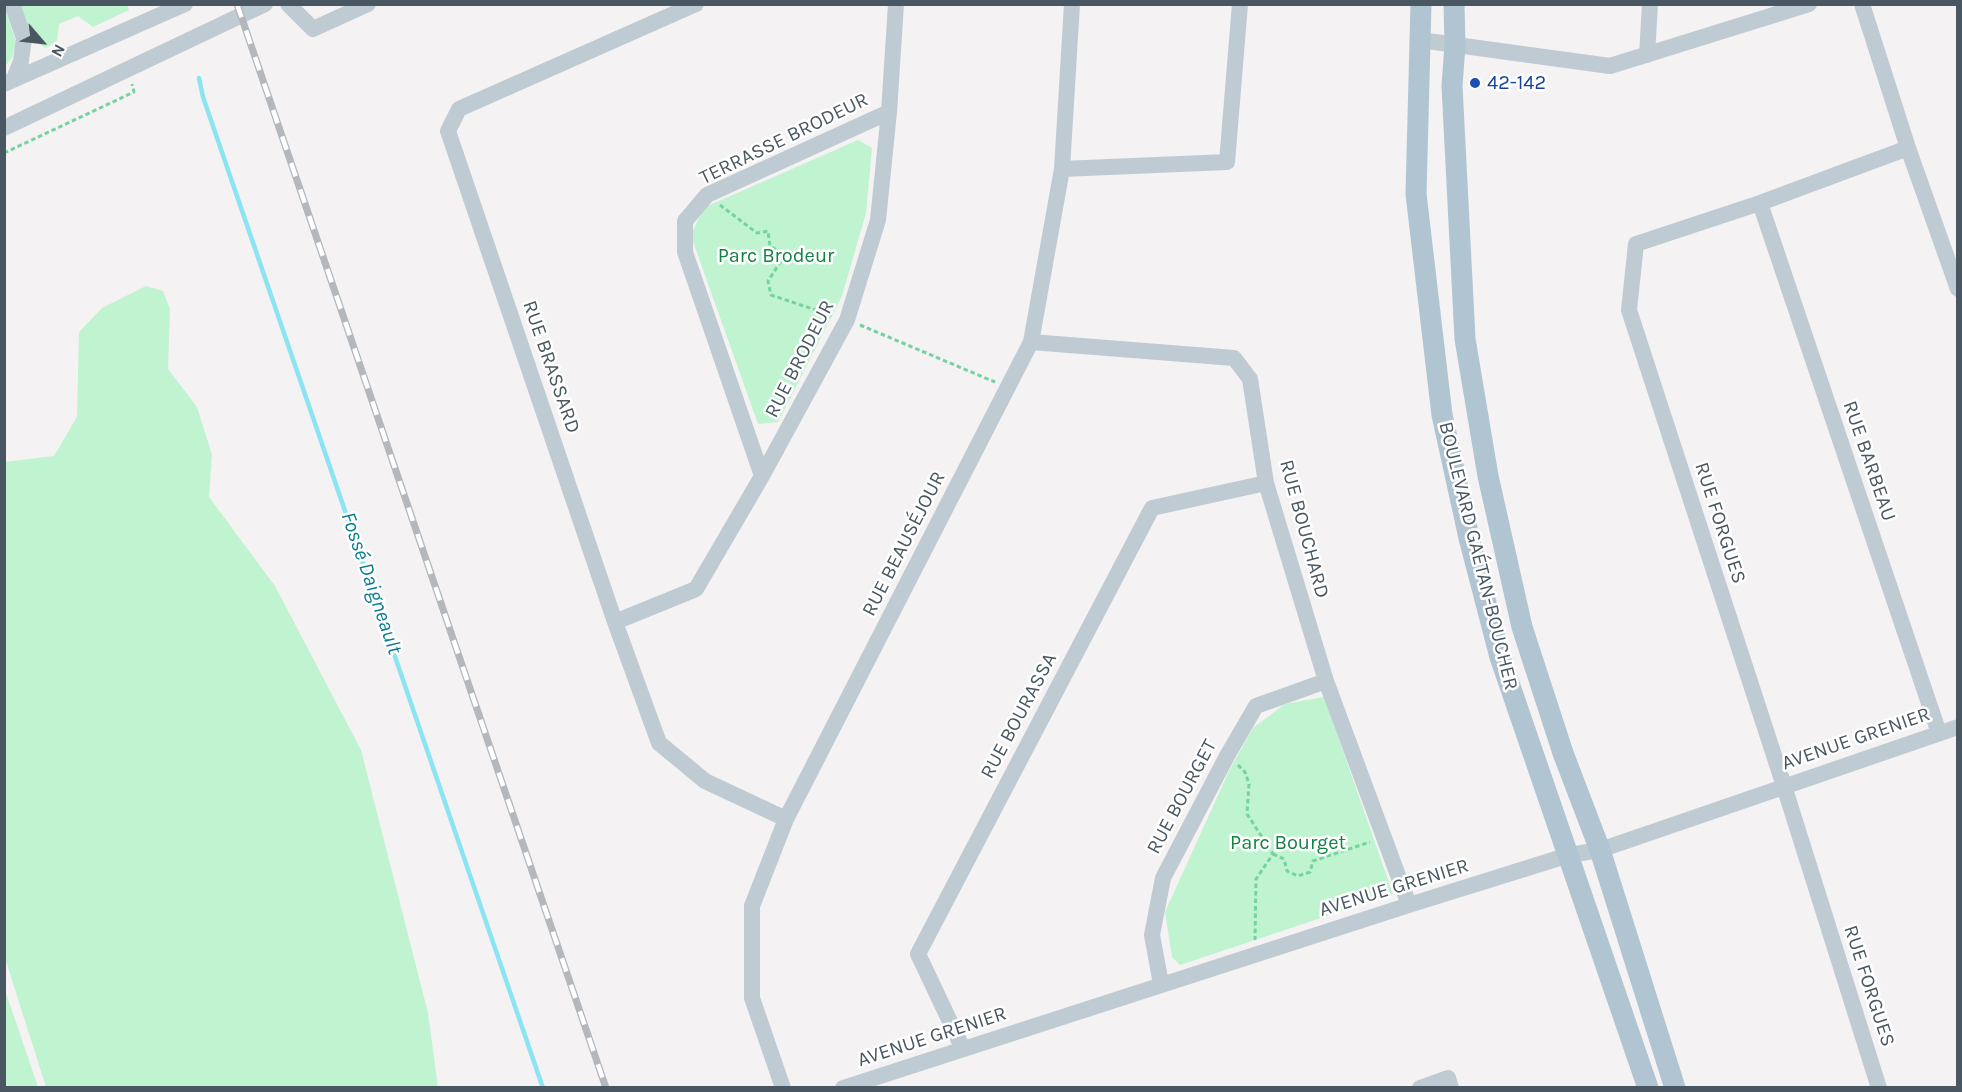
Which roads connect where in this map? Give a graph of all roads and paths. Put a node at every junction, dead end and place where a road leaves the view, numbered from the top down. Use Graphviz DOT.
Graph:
graph roads {
  1 [pos="12,4"];
  2 [pos="185,4"];
  3 [pos="265,4"];
  4 [pos="288,4"];
  5 [pos="368,4"];
  6 [pos="696,4"];
  7 [pos="896,4"];
  8 [pos="1072,4"];
  9 [pos="1240,4"];
  10 [pos="1421,4"];
  11 [pos="1454,4"];
  12 [pos="1650,4"];
  13 [pos="1809,4"];
  14 [pos="1862,4"];
  15 [pos="1420,40"];
  16 [pos="1455,45"];
  17 [pos="1647,55"];
  18 [pos="127,70"];
  19 [pos="9,82"];
  20 [pos="889,112"];
  21 [pos="4,128"];
  22 [pos="1908,148"];
  23 [pos="4,153"];
  24 [pos="1062,169"];
  25 [pos="707,195"];
  26 [pos="1760,203"];
  27 [pos="1958,289"];
  28 [pos="847,320"];
  29 [pos="1031,342"];
  30 [pos="1008,387"];
  31 [pos="762,476"];
  32 [pos="1266,483"];
  33 [pos="615,622"];
  34 [pos="1326,681"];
  35 [pos="1958,727"];
  36 [pos="1939,733"];
  37 [pos="1227,756"];
  38 [pos="1784,786"];
  39 [pos="786,819"];
  40 [pos="1383,838"];
  41 [pos="1599,850"];
  42 [pos="1273,854"];
  43 [pos="1569,855"];
  44 [pos="1408,905"];
  45 [pos="1254,954"];
  46 [pos="1161,984"];
  47 [pos="963,1049"];
  48 [pos="783,1088"];
  49 [pos="843,1088"];
  50 [pos="1420,1088"];
  51 [pos="1451,1088"];
  52 [pos="1648,1088"];
  53 [pos="1675,1088"];
  54 [pos="1879,1088"];
  1 -- 19 [label="street"];
  2 -- 19 [label="street"];
  3 -- 18 [label="street"];
  4 -- 5 [label="street"];
  6 -- 33 [label="street, RUE BRASSARD"];
  7 -- 20 [label="street, RUE BRODEUR"];
  8 -- 24 [label="street, RUE BEAUSÉJOUR"];
  9 -- 24 [label="street"];
  10 -- 15 [label="main road, BOULEVARD GAÉTAN-BOUCHER"];
  11 -- 16 [label="main road, BOULEVARD GAÉTAN-BOUCHER"];
  12 -- 17 [label="street"];
  13 -- 17 [label="street"];
  14 -- 22 [label="street"];
  15 -- 16 [label="street"];
  15 -- 43 [label="main road, BOULEVARD GAÉTAN-BOUCHER"];
  16 -- 17 [label="street"];
  16 -- 41 [label="main road, BOULEVARD GAÉTAN-BOUCHER"];
  18 -- 21 [label="street"];
  18 -- 23 [label="path"];
  20 -- 25 [label="street, TERRASSE BRODEUR"];
  20 -- 28 [label="street, RUE BRODEUR"];
  22 -- 26 [label="street, RUE FORGUES"];
  22 -- 27 [label="street"];
  24 -- 29 [label="street, RUE BEAUSÉJOUR"];
  25 -- 28 [label="path"];
  25 -- 31 [label="street, TERRASSE BRODEUR"];
  26 -- 36 [label="street, RUE BARBEAU"];
  26 -- 38 [label="street, RUE FORGUES"];
  28 -- 30 [label="path"];
  28 -- 31 [label="street, RUE BRODEUR"];
  29 -- 30 [label="street, RUE BEAUSÉJOUR"];
  29 -- 32 [label="street, RUE BOUCHARD"];
  30 -- 39 [label="street, RUE BEAUSÉJOUR"];
  31 -- 33 [label="street, RUE BRODEUR"];
  32 -- 34 [label="street, RUE BOUCHARD"];
  32 -- 47 [label="street, RUE BOURASSA"];
  33 -- 39 [label="street, RUE BRASSARD"];
  34 -- 37 [label="street, RUE BOURGET"];
  34 -- 40 [label="street, RUE BOUCHARD"];
  35 -- 36 [label="street, AVENUE GRENIER"];
  36 -- 38 [label="street, AVENUE GRENIER"];
  37 -- 42 [label="path"];
  37 -- 46 [label="street, RUE BOURGET"];
  38 -- 41 [label="street, AVENUE GRENIER"];
  38 -- 54 [label="street, RUE FORGUES"];
  39 -- 48 [label="street, RUE BEAUSÉJOUR"];
  40 -- 42 [label="path"];
  40 -- 44 [label="street, RUE BOUCHARD"];
  41 -- 43 [label="street, AVENUE GRENIER"];
  41 -- 53 [label="main road, BOULEVARD GAÉTAN-BOUCHER"];
  42 -- 45 [label="path"];
  43 -- 44 [label="street, AVENUE GRENIER"];
  43 -- 52 [label="main road, BOULEVARD GAÉTAN-BOUCHER"];
  44 -- 45 [label="street, AVENUE GRENIER"];
  45 -- 46 [label="street, AVENUE GRENIER"];
  46 -- 47 [label="street, AVENUE GRENIER"];
  47 -- 49 [label="street, AVENUE GRENIER"];
  50 -- 51 [label="street"];
}
